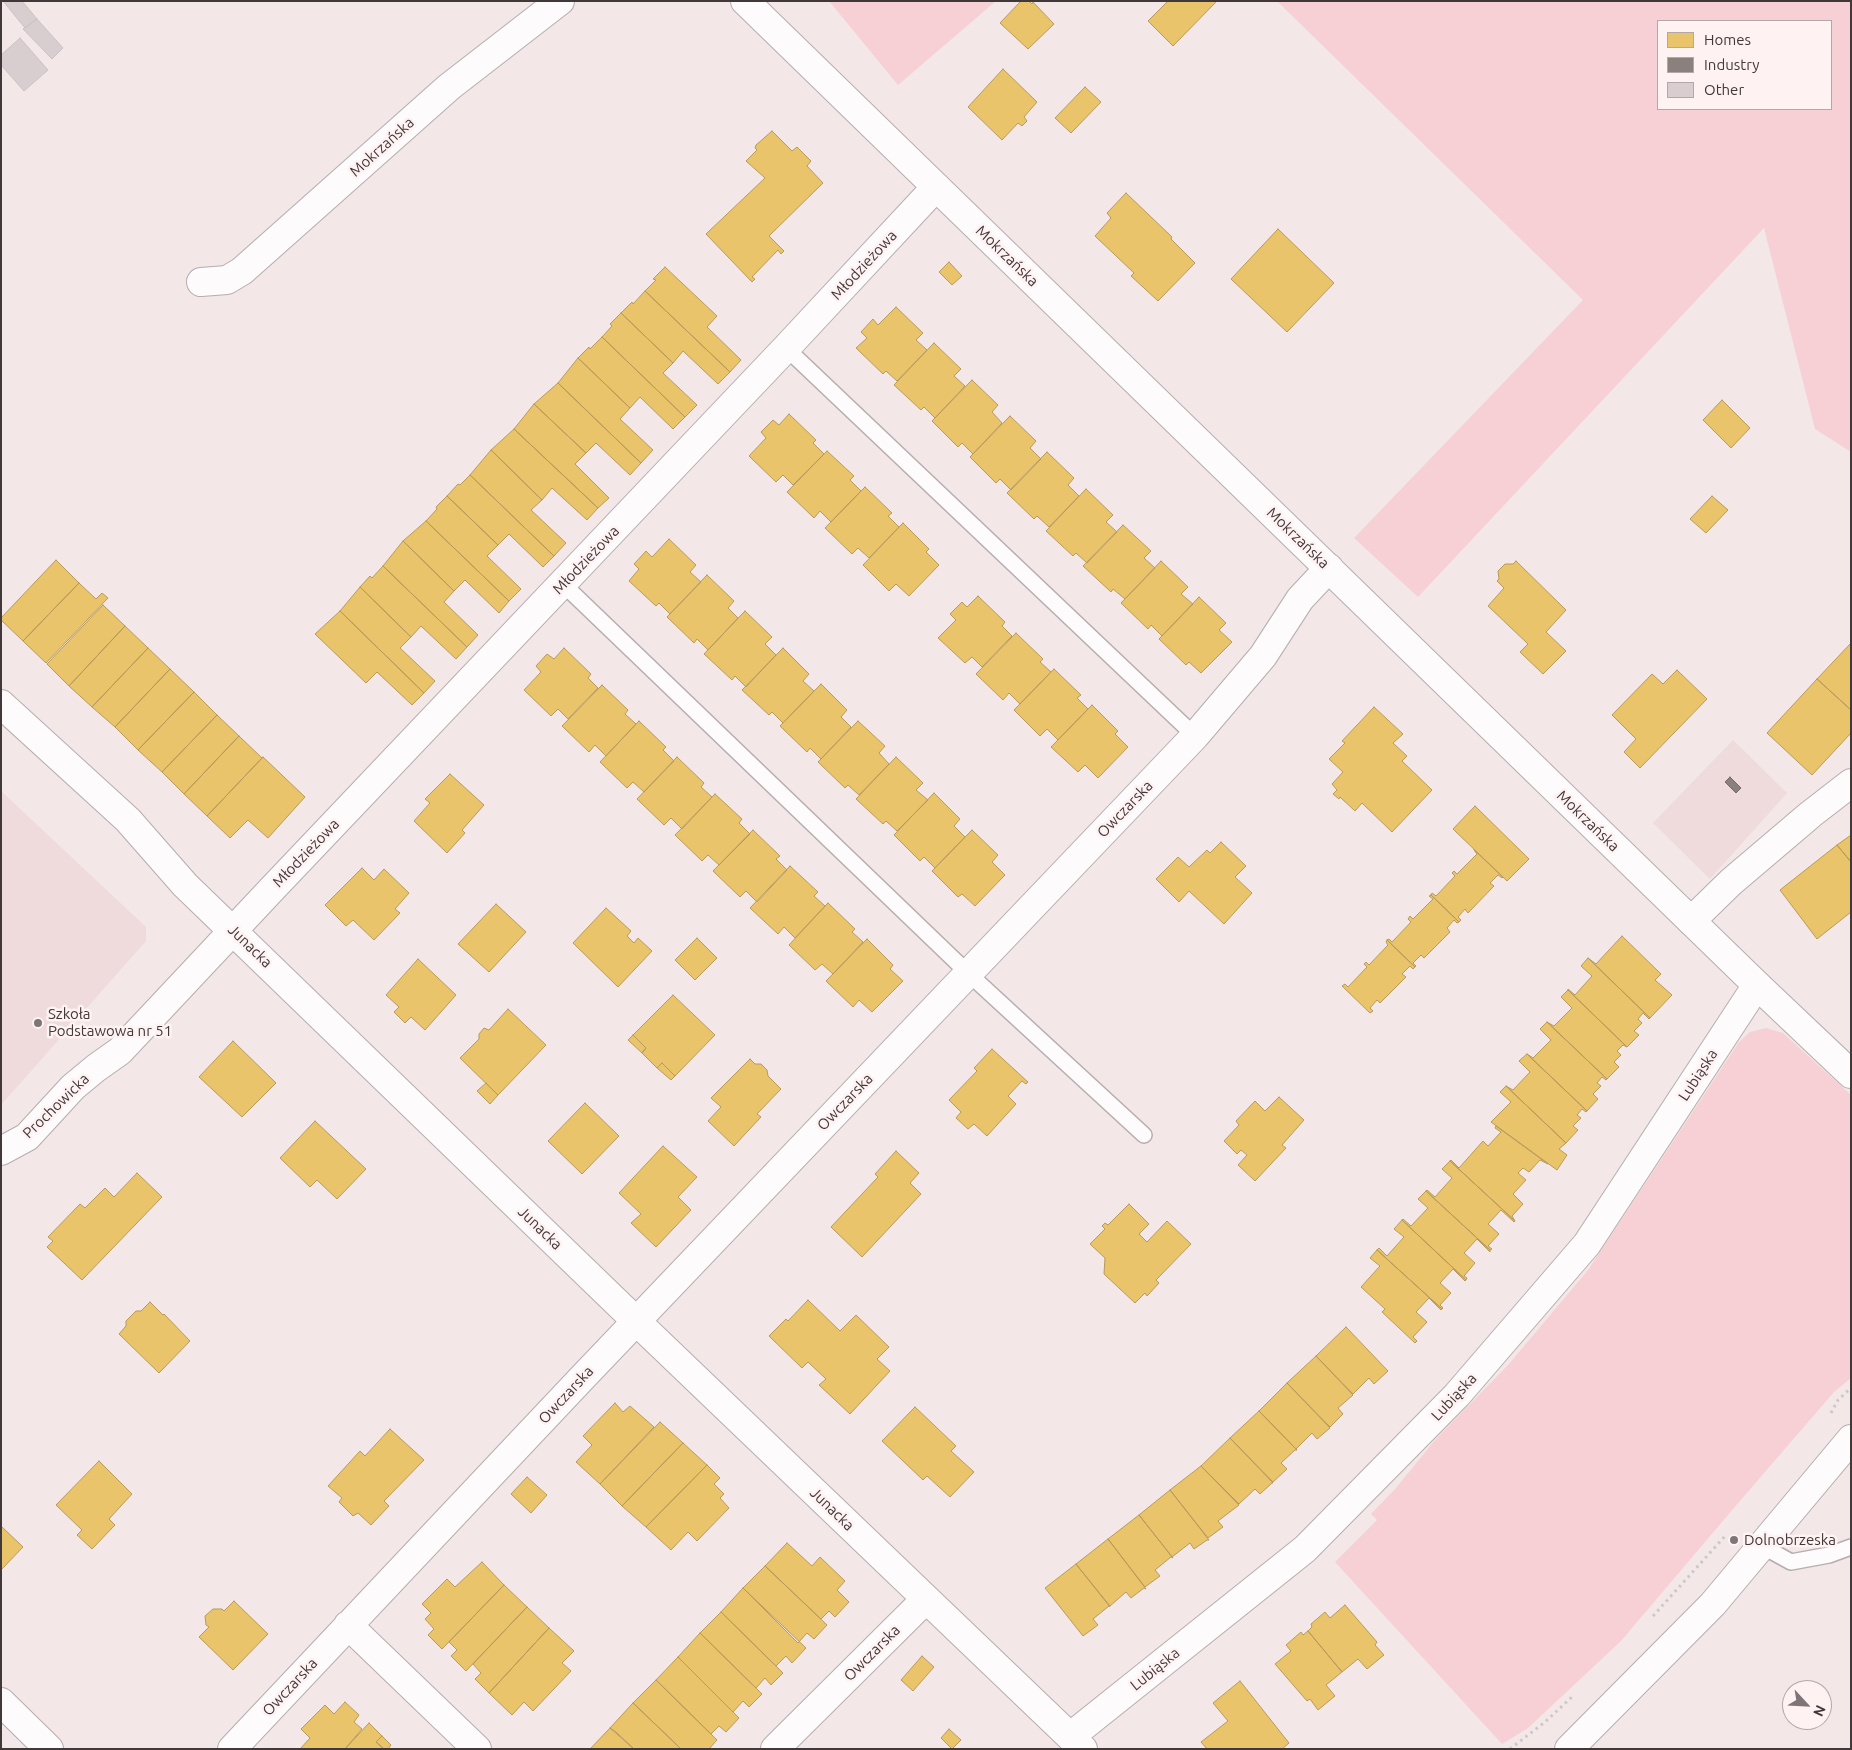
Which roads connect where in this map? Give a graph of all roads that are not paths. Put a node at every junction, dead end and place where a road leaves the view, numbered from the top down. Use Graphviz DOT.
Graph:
graph roads {
  1 [pos="560,1"];
  2 [pos="745,1"];
  3 [pos="936,187"];
  4 [pos="201,282"];
  5 [pos="786,348"];
  6 [pos="1329,568"];
  7 [pos="563,584"];
  8 [pos="1,704"];
  9 [pos="1194,736"];
  10 [pos="1851,783"];
  11 [pos="1691,921"];
  12 [pos="233,930"];
  13 [pos="968,973"];
  14 [pos="1757,985"];
  15 [pos="1851,1074"];
  16 [pos="1144,1135"];
  17 [pos="1,1151"];
  18 [pos="636,1321"];
  19 [pos="1851,1439"];
  20 [pos="1762,1546"];
  21 [pos="1851,1547"];
  22 [pos="926,1599"];
  23 [pos="348,1625"];
  24 [pos="1,1702"];
  25 [pos="1077,1742"];
  26 [pos="49,1749"];
  27 [pos="232,1749"];
  28 [pos="477,1749"];
  29 [pos="775,1749"];
  30 [pos="1570,1749"];
  1 -- 4 [label="street, Mokrzańska"];
  2 -- 3 [label="street, Mokrzańska"];
  3 -- 5 [label="street, Młodzieżowa"];
  3 -- 6 [label="street, Mokrzańska"];
  5 -- 7 [label="street, Młodzieżowa"];
  5 -- 9 [label="lane"];
  6 -- 9 [label="street, Owczarska"];
  6 -- 11 [label="street, Mokrzańska"];
  7 -- 12 [label="street, Młodzieżowa"];
  7 -- 13 [label="lane"];
  8 -- 12 [label="street, Junacka"];
  9 -- 13 [label="street, Owczarska"];
  10 -- 11 [label="street"];
  11 -- 14 [label="street, Mokrzańska"];
  12 -- 17 [label="street, Prochowicka"];
  12 -- 18 [label="street, Junacka"];
  13 -- 16 [label="lane"];
  13 -- 18 [label="street, Owczarska"];
  14 -- 15 [label="street, Mokrzańska"];
  14 -- 25 [label="street, Lubiąska"];
  18 -- 22 [label="street, Junacka"];
  18 -- 23 [label="street, Owczarska"];
  19 -- 20 [label="street"];
  20 -- 21 [label="lane"];
  20 -- 30 [label="street"];
  22 -- 25 [label="street, Junacka"];
  22 -- 29 [label="street, Owczarska"];
  23 -- 27 [label="street, Owczarska"];
  23 -- 28 [label="street"];
  24 -- 26 [label="street"];
}
